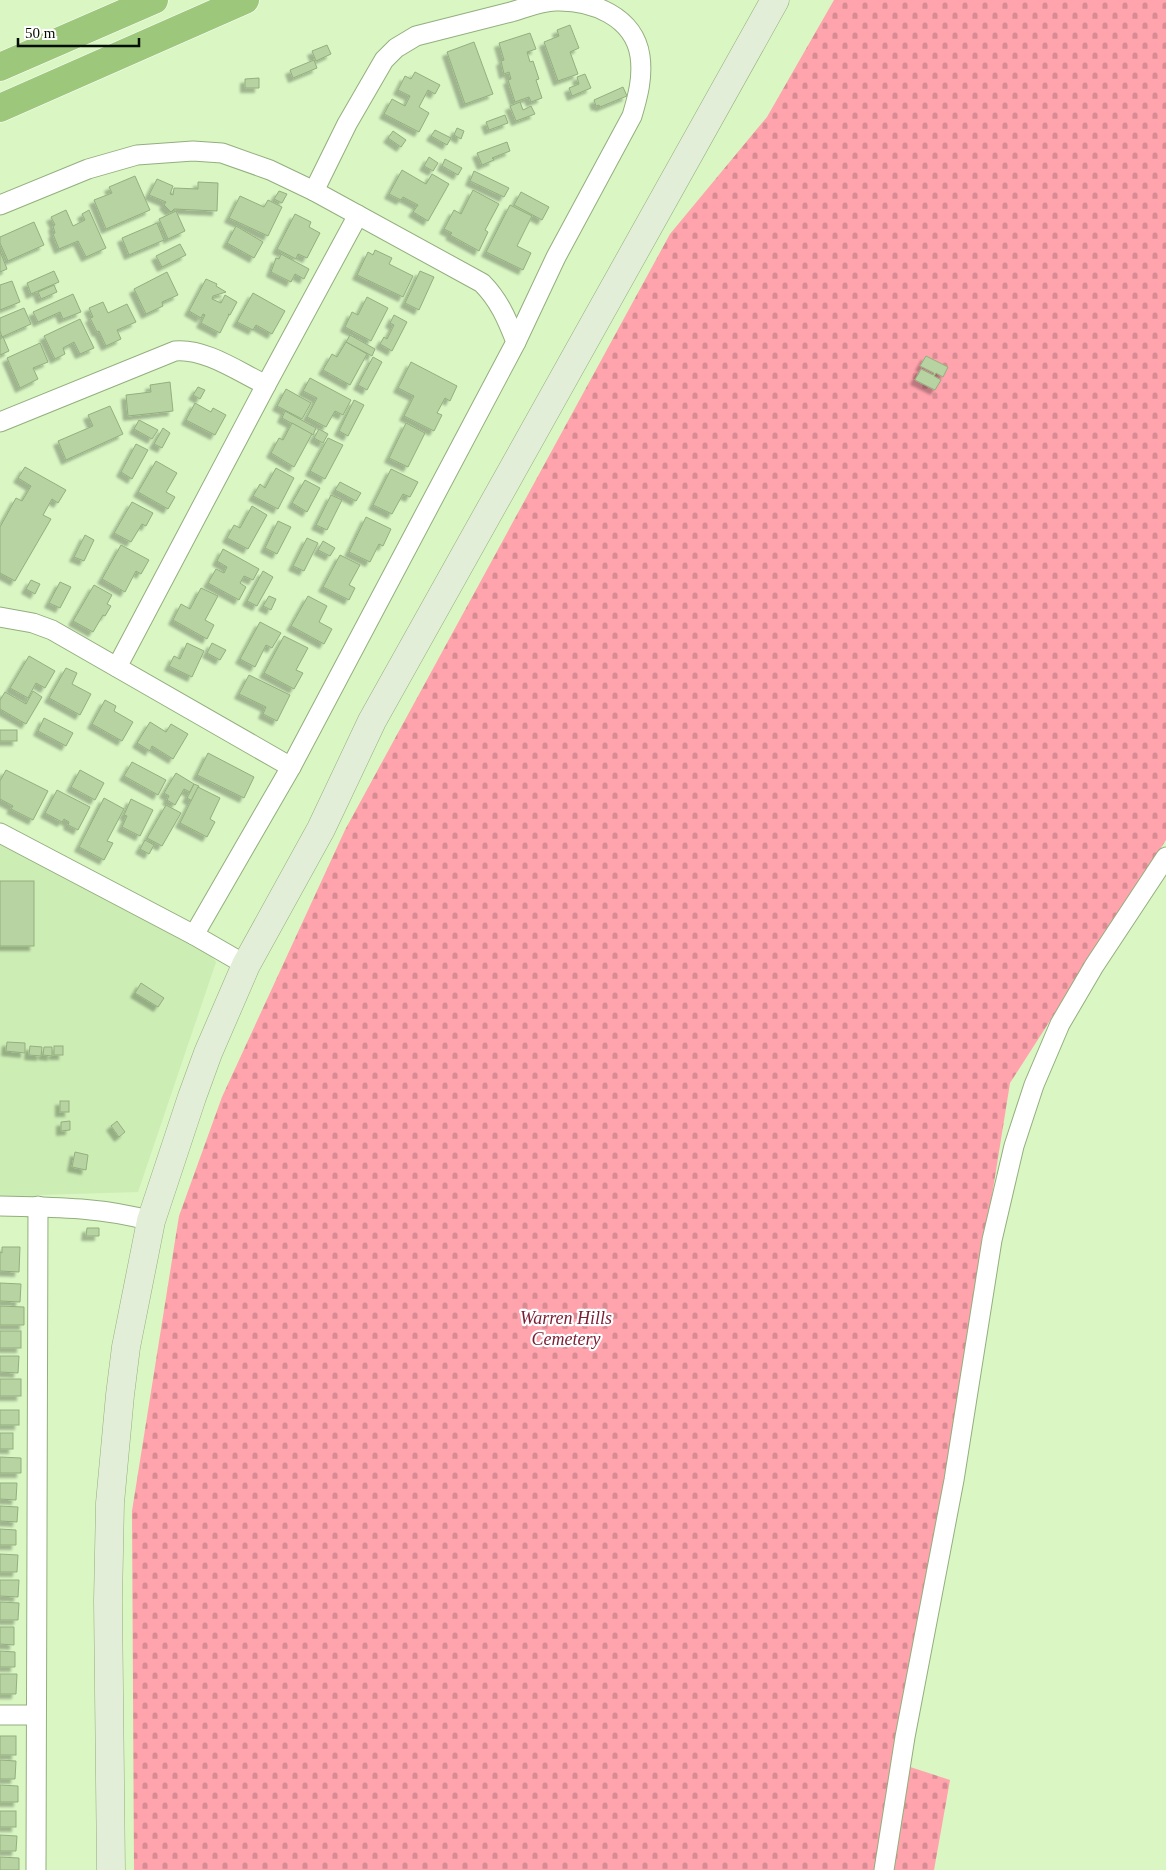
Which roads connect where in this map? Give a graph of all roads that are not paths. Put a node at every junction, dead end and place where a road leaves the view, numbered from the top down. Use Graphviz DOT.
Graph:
graph roads {
  1 [pos="154,0"];
  2 [pos="245,0"];
  3 [pos="775,0"];
  4 [pos="0,67"];
  5 [pos="0,108"];
  6 [pos="314,191"];
  7 [pos="0,205"];
  8 [pos="358,215"];
  9 [pos="516,342"];
  10 [pos="266,385"];
  11 [pos="0,422"];
  12 [pos="0,617"];
  13 [pos="117,668"];
  14 [pos="291,767"];
  15 [pos="0,833"];
  16 [pos="1166,857"];
  17 [pos="194,935"];
  18 [pos="246,965"];
  19 [pos="0,1206"];
  20 [pos="38,1206"];
  21 [pos="151,1221"];
  22 [pos="0,1715"];
  23 [pos="36,1715"];
  24 [pos="36,1870"];
  25 [pos="111,1870"];
  26 [pos="884,1870"];
  1 -- 4 [label="highway"];
  2 -- 5 [label="highway"];
  3 -- 18 [label="street"];
  6 -- 7 [label="street"];
  6 -- 8 [label="street"];
  6 -- 9 [label="street"];
  8 -- 9 [label="street"];
  8 -- 10 [label="street"];
  9 -- 14 [label="street"];
  10 -- 11 [label="street"];
  10 -- 13 [label="street"];
  12 -- 13 [label="street"];
  13 -- 14 [label="street"];
  14 -- 17 [label="street"];
  15 -- 17 [label="street"];
  16 -- 26 [label="street"];
  17 -- 18 [label="street"];
  18 -- 21 [label="street"];
  19 -- 20 [label="street"];
  20 -- 21 [label="street"];
  20 -- 23 [label="street"];
  21 -- 25 [label="street"];
  22 -- 23 [label="street"];
  23 -- 24 [label="street"];
}
